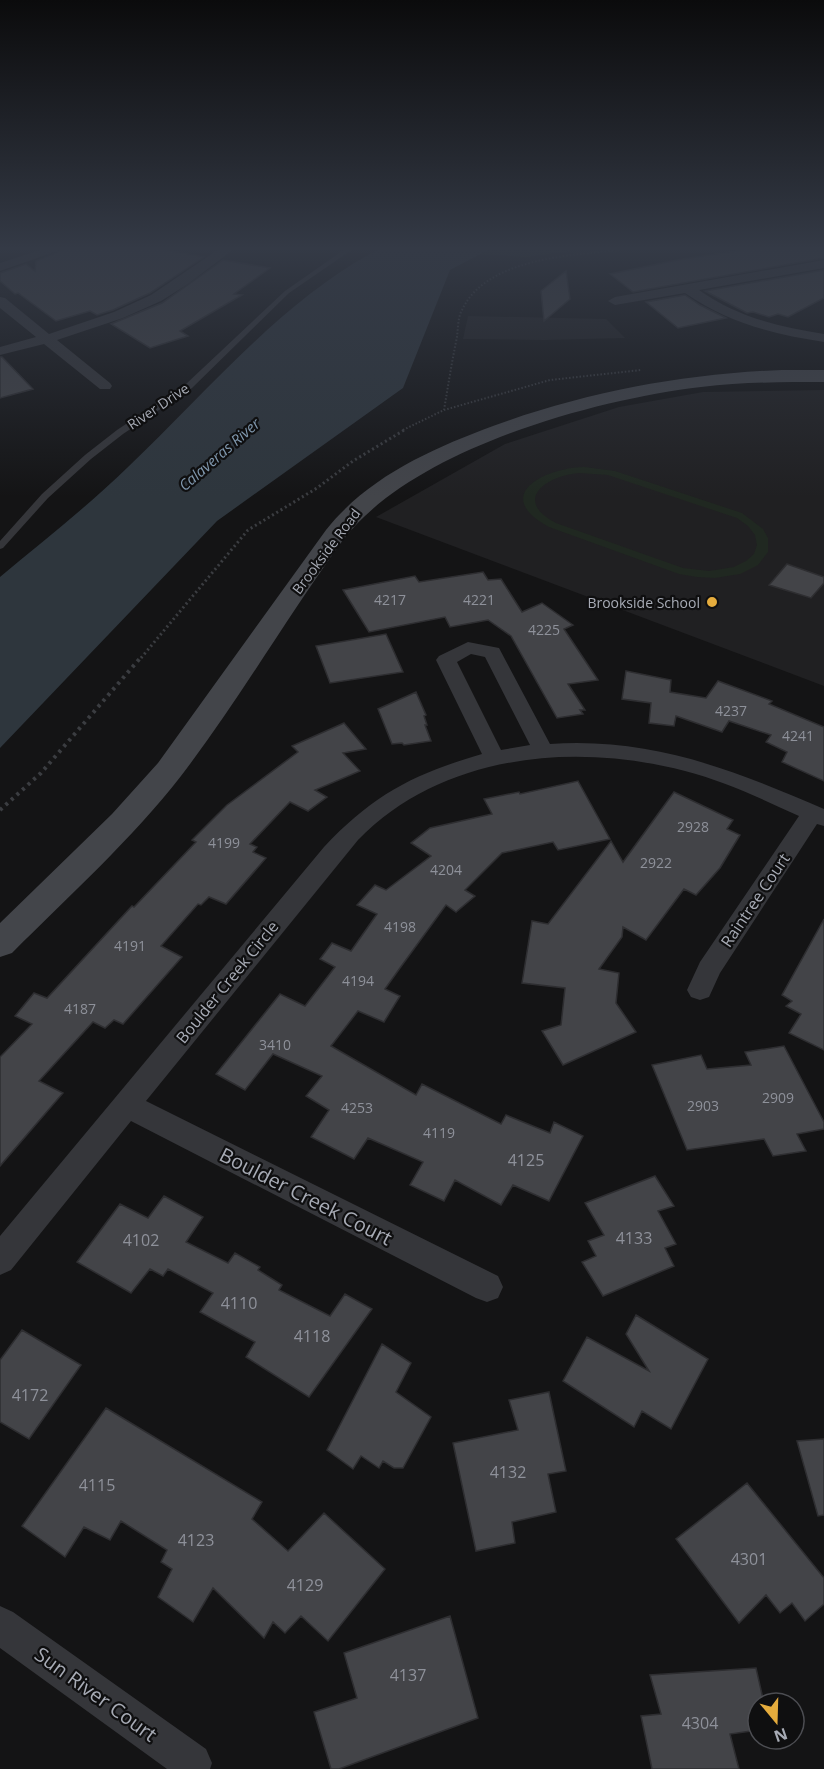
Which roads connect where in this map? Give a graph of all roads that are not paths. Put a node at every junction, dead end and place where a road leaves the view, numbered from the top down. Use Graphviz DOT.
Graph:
graph roads {
  1 [pos="37,332"];
  2 [pos="71,332"];
  3 [pos="246,332"];
  4 [pos="786,332"];
  5 [pos="824,338"];
  6 [pos="46,339"];
  7 [pos="0,351"];
  8 [pos="824,376"];
  9 [pos="105,386"];
  10 [pos="0,546"];
  11 [pos="544,752"];
  12 [pos="495,759"];
  13 [pos="818,815"];
  14 [pos="0,944"];
  15 [pos="700,990"];
  16 [pos="127,1105"];
  17 [pos="0,1260"];
  18 [pos="487,1287"];
  19 [pos="0,1625"];
  20 [pos="192,1763"];
  1 -- 6 [label="street"];
  2 -- 6 [label="street"];
  3 -- 10 [label="lane, River Drive"];
  4 -- 5 [label="street"];
  6 -- 7 [label="street"];
  6 -- 9 [label="street"];
  8 -- 14 [label="street, Brookside Road"];
  11 -- 12 [label="street, Boulder Creek Circle"];
  11 -- 12 [label="street"];
  11 -- 13 [label="street, Boulder Creek Circle"];
  12 -- 16 [label="street, Boulder Creek Circle"];
  13 -- 15 [label="street, Raintree Court"];
  16 -- 17 [label="street, Boulder Creek Circle"];
  16 -- 18 [label="street, Boulder Creek Court"];
  19 -- 20 [label="street, Sun River Court"];
}
